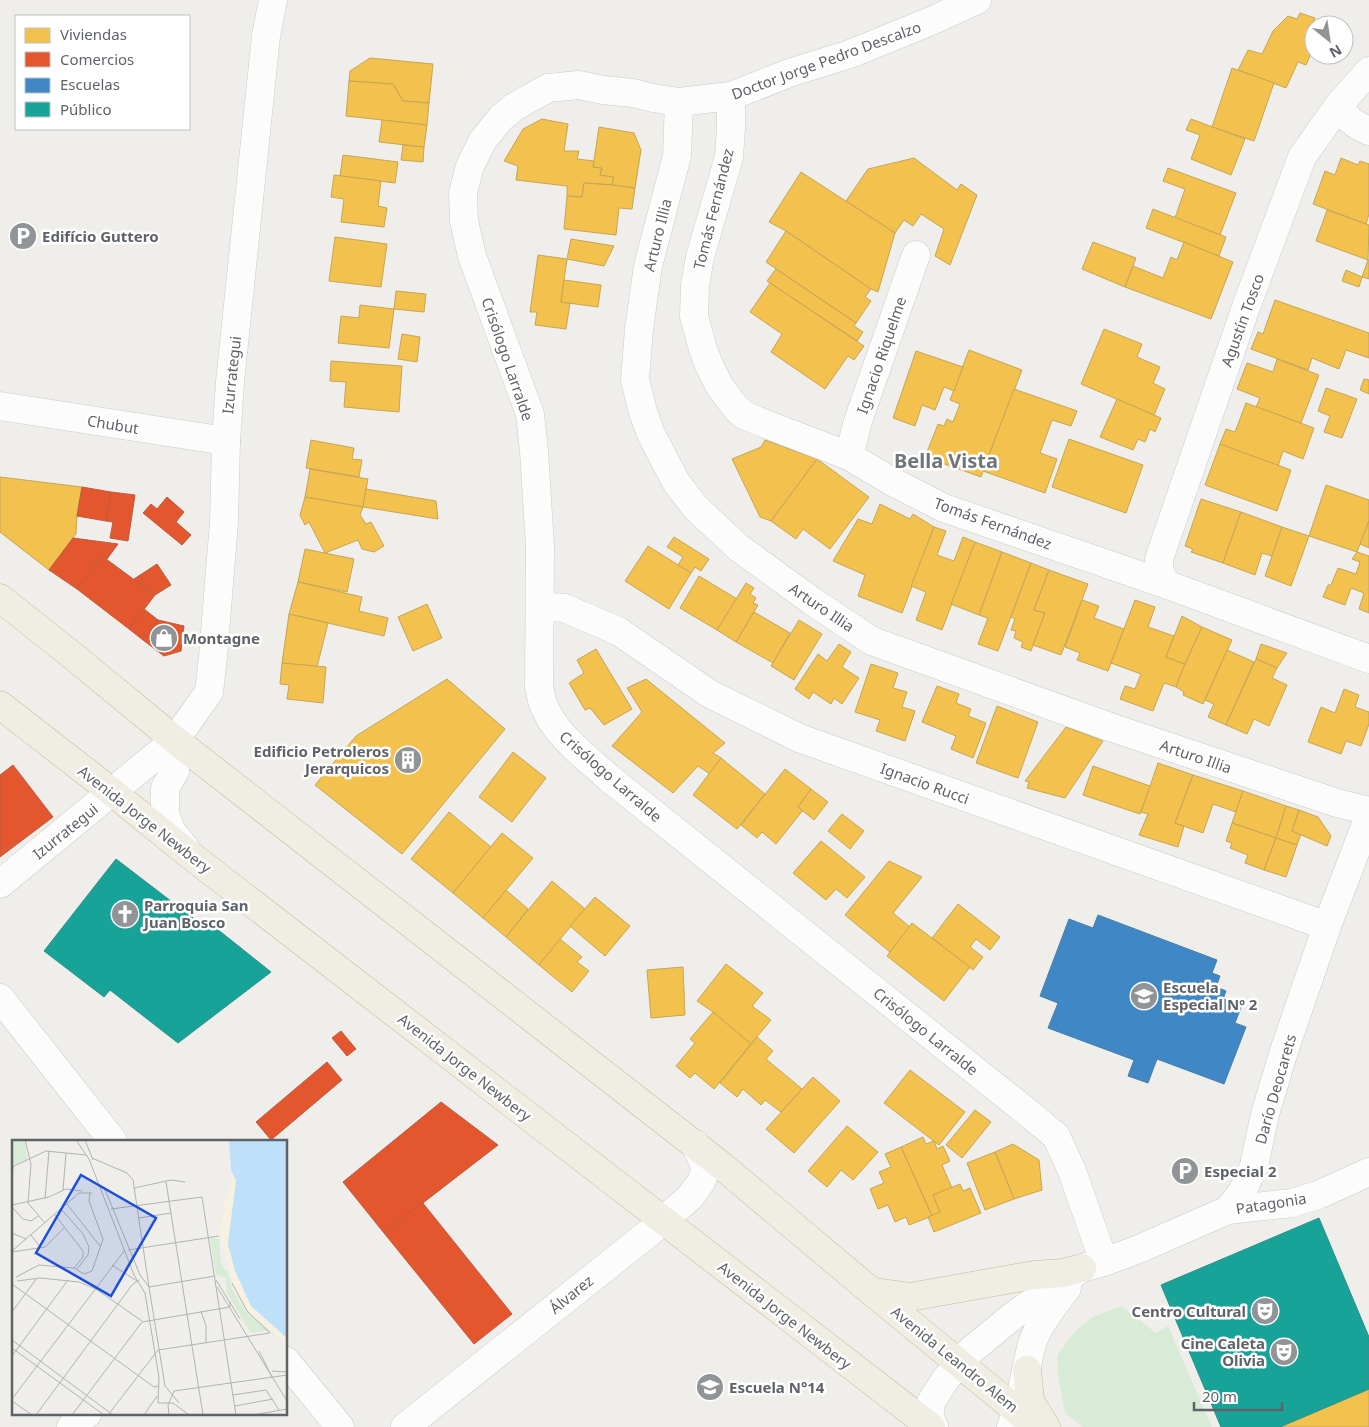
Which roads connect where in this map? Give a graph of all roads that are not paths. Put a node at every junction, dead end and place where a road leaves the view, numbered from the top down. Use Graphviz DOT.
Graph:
graph roads {
  1 [pos="273,0"];
  2 [pos="976,0"];
  3 [pos="1369,71"];
  4 [pos="731,96"];
  5 [pos="679,102"];
  6 [pos="1338,106"];
  7 [pos="500,118"];
  8 [pos="1369,130"];
  9 [pos="916,256"];
  10 [pos="0,406"];
  11 [pos="226,441"];
  12 [pos="849,456"];
  13 [pos="1168,586"];
  14 [pos="0,598"];
  15 [pos="540,606"];
  16 [pos="1369,659"];
  17 [pos="0,705"];
  18 [pos="175,740"];
  19 [pos="112,792"];
  20 [pos="1369,811"];
  21 [pos="1369,816"];
  22 [pos="190,855"];
  23 [pos="0,884"];
  24 [pos="1327,926"];
  25 [pos="0,998"];
  26 [pos="112,1140"];
  27 [pos="695,1144"];
  28 [pos="1369,1172"];
  29 [pos="1228,1210"];
  30 [pos="663,1221"];
  31 [pos="1093,1265"];
  32 [pos="872,1292"];
  33 [pos="288,1363"];
  34 [pos="959,1364"];
  35 [pos="1027,1370"];
  36 [pos="87,1414"];
  37 [pos="1022,1422"];
  38 [pos="71,1427"];
  39 [pos="340,1427"];
  40 [pos="405,1427"];
  41 [pos="932,1427"];
  42 [pos="1046,1427"];
  1 -- 11 [label="street, Izurrategui"];
  2 -- 4 [label="street, Doctor Jorge Pedro Descalzo"];
  3 -- 6 [label="street, Agustín Tosco"];
  4 -- 5 [label="street, Doctor Jorge Pedro Descalzo"];
  4 -- 12 [label="street, Tomás Fernández"];
  5 -- 7 [label="street, Doctor Jorge Pedro Descalzo"];
  5 -- 20 [label="street, Arturo Illia"];
  6 -- 8 [label="street"];
  6 -- 13 [label="street, Agustín Tosco"];
  7 -- 15 [label="street, Crisólogo Larralde"];
  9 -- 12 [label="street, Ignacio Riquelme"];
  10 -- 11 [label="street, Chubut"];
  11 -- 18 [label="street, Izurrategui"];
  12 -- 13 [label="street, Tomás Fernández"];
  13 -- 16 [label="street, Tomás Fernández"];
  14 -- 18 [label="highway"];
  15 -- 24 [label="street, Ignacio Rucci"];
  15 -- 31 [label="street, Crisólogo Larralde"];
  17 -- 19 [label="highway, Avenida Jorge Newbery"];
  18 -- 19 [label="street, Izurrategui"];
  18 -- 22 [label="street"];
  18 -- 27 [label="highway"];
  19 -- 22 [label="highway, Avenida Jorge Newbery"];
  19 -- 23 [label="street, Izurrategui"];
  21 -- 24 [label="street, Darío Deocarets"];
  22 -- 30 [label="highway, Avenida Jorge Newbery"];
  24 -- 29 [label="street, Darío Deocarets"];
  25 -- 26 [label="street"];
  27 -- 30 [label="street, Álvarez"];
  27 -- 32 [label="highway"];
  28 -- 29 [label="street, Patagonia"];
  29 -- 31 [label="street, Darío Deocarets"];
  30 -- 40 [label="street, Álvarez"];
  30 -- 41 [label="highway, Avenida Jorge Newbery"];
  31 -- 32 [label="highway"];
  31 -- 34 [label="street, Darío Deocarets"];
  31 -- 35 [label="street"];
  32 -- 34 [label="highway, Avenida Leandro Alem"];
  33 -- 39 [label="street"];
  34 -- 37 [label="highway, Avenida Leandro Alem"];
  34 -- 41 [label="street, Darío Deocarets"];
  35 -- 37 [label="street"];
  35 -- 42 [label="highway"];
  36 -- 38 [label="street"];
}
